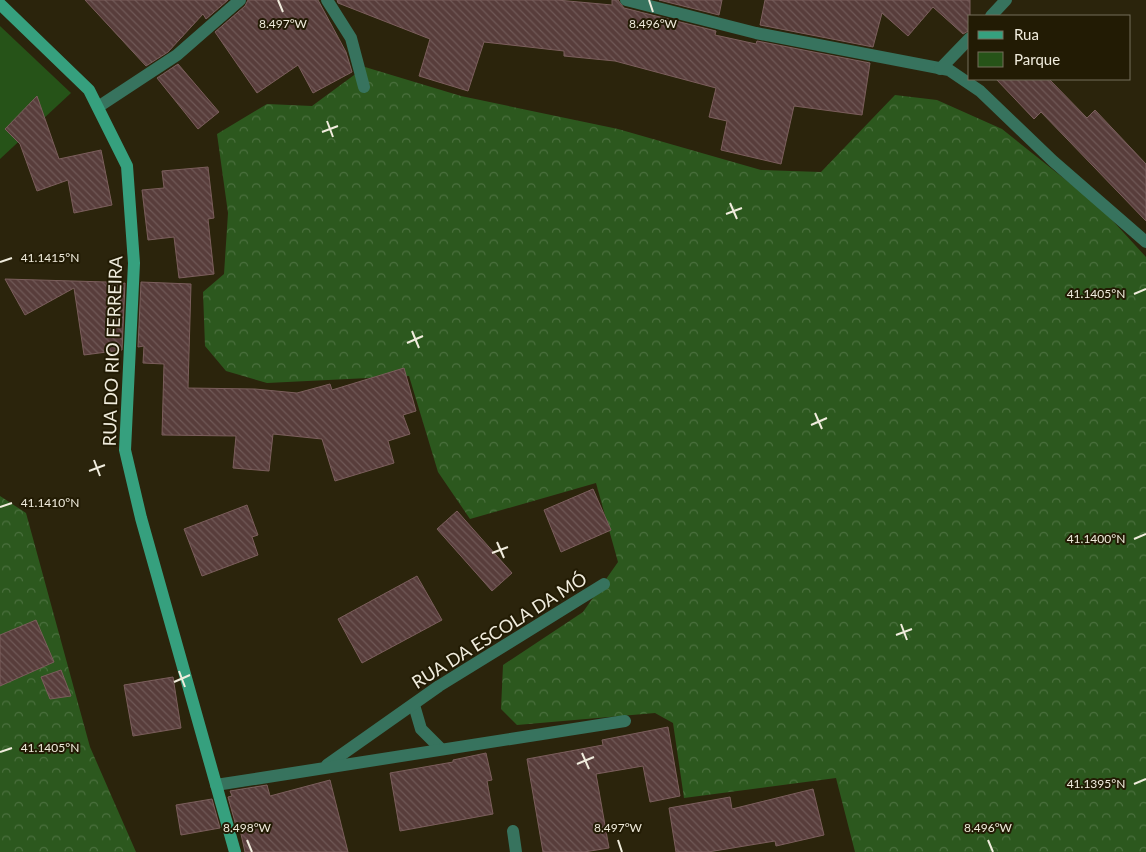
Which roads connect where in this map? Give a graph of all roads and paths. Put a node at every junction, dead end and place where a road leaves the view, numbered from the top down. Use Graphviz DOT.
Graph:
graph roads {
  1 [pos="240,0"];
  2 [pos="327,0"];
  3 [pos="626,0"];
  4 [pos="1006,0"];
  5 [pos="0,4"];
  6 [pos="992,15"];
  7 [pos="968,40"];
  8 [pos="940,69"];
  9 [pos="364,87"];
  10 [pos="98,107"];
  11 [pos="1146,242"];
  12 [pos="604,584"];
  13 [pos="414,704"];
  14 [pos="624,721"];
  15 [pos="441,749"];
  16 [pos="323,768"];
  17 [pos="216,784"];
  18 [pos="513,831"];
  19 [pos="235,852"];
  20 [pos="516,852"];
  1 -- 10 [label="street"];
  2 -- 9 [label="street"];
  3 -- 8 [label="street"];
  4 -- 6 [label="street"];
  5 -- 10 [label="street, RUA DO RIO FERREIRA"];
  7 -- 8 [label="street"];
  8 -- 11 [label="street"];
  10 -- 17 [label="street, RUA DO RIO FERREIRA"];
  12 -- 13 [label="street, RUA DA ESCOLA DA MÓ"];
  13 -- 15 [label="street, RUA DA ESCOLA DA MÓ"];
  13 -- 16 [label="street, RUA DA ESCOLA DA MÓ"];
  14 -- 15 [label="street, RUA DA ESCOLA DA MÓ"];
  15 -- 16 [label="street, RUA DA ESCOLA DA MÓ"];
  16 -- 17 [label="street, RUA DA ESCOLA DA MÓ"];
  17 -- 19 [label="street, RUA DO RIO FERREIRA"];
  18 -- 20 [label="street"];
}
